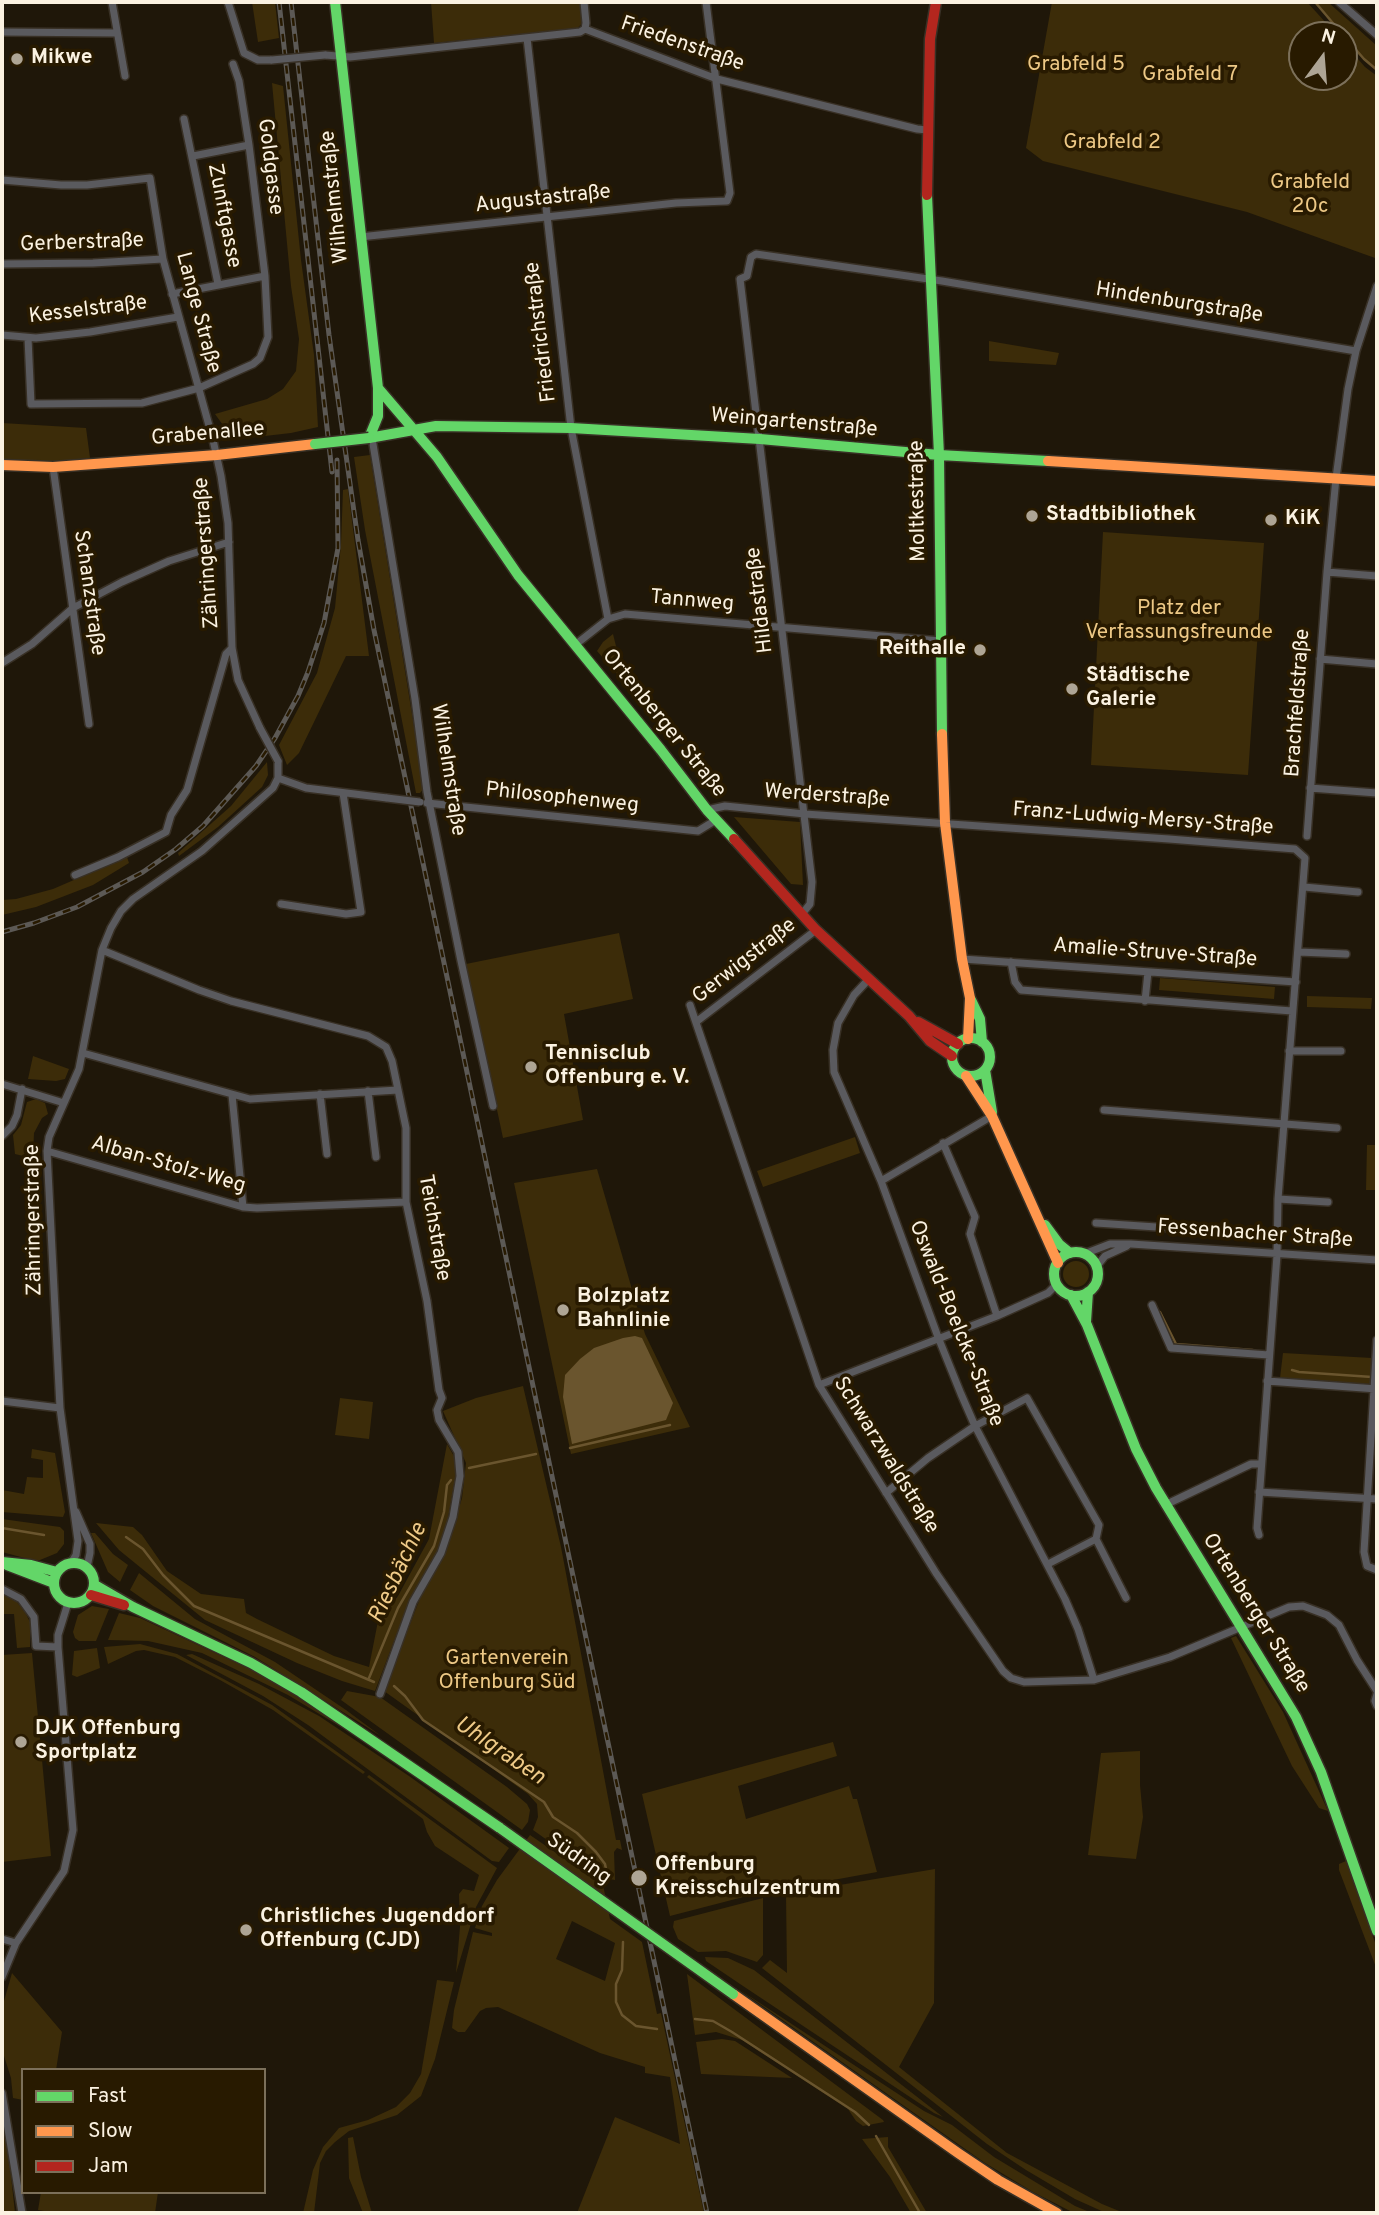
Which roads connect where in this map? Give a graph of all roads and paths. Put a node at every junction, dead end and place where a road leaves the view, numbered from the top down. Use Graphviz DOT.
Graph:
graph roads {
  1 [pos="112,2"];
  2 [pos="228,2"];
  3 [pos="335,2"];
  4 [pos="584,2"];
  5 [pos="706,2"];
  6 [pos="936,2"];
  7 [pos="1339,2"];
  8 [pos="584,29"];
  9 [pos="2,32"];
  10 [pos="117,33"];
  11 [pos="1377,35"];
  12 [pos="527,38"];
  13 [pos="332,55"];
  14 [pos="233,64"];
  15 [pos="125,75"];
  16 [pos="717,79"];
  17 [pos="184,119"];
  18 [pos="927,130"];
  19 [pos="249,145"];
  20 [pos="192,156"];
  21 [pos="2,180"];
  22 [pos="545,217"];
  23 [pos="360,237"];
  24 [pos="163,259"];
  25 [pos="2,264"];
  26 [pos="265,276"];
  27 [pos="740,279"];
  28 [pos="932,279"];
  29 [pos="999,281"];
  30 [pos="218,284"];
  31 [pos="1377,286"];
  32 [pos="996,291"];
  33 [pos="172,293"];
  34 [pos="178,317"];
  35 [pos="2,335"];
  36 [pos="28,338"];
  37 [pos="1356,351"];
  38 [pos="199,388"];
  39 [pos="378,388"];
  40 [pos="571,428"];
  41 [pos="416,430"];
  42 [pos="371,438"];
  43 [pos="760,439"];
  44 [pos="217,455"];
  45 [pos="939,455"];
  46 [pos="2,465"];
  47 [pos="53,467"];
  48 [pos="1336,478"];
  49 [pos="1377,481"];
  50 [pos="229,542"];
  51 [pos="1326,572"];
  52 [pos="1377,576"];
  53 [pos="73,608"];
  54 [pos="608,619"];
  55 [pos="781,626"];
  56 [pos="941,641"];
  57 [pos="575,645"];
  58 [pos="232,648"];
  59 [pos="1320,659"];
  60 [pos="2,663"];
  61 [pos="1377,664"];
  62 [pos="89,724"];
  63 [pos="278,778"];
  64 [pos="1310,788"];
  65 [pos="343,793"];
  66 [pos="1377,793"];
  67 [pos="431,803"];
  68 [pos="707,810"];
  69 [pos="805,814"];
  70 [pos="716,820"];
  71 [pos="945,823"];
  72 [pos="1307,836"];
  73 [pos="75,875"];
  74 [pos="1304,887"];
  75 [pos="1358,892"];
  76 [pos="281,904"];
  77 [pos="802,914"];
  78 [pos="816,930"];
  79 [pos="102,950"];
  80 [pos="1299,952"];
  81 [pos="1346,954"];
  82 [pos="962,959"];
  83 [pos="1011,962"];
  84 [pos="1148,972"];
  85 [pos="868,980"];
  86 [pos="1296,982"];
  87 [pos="970,998"];
  88 [pos="1145,1001"];
  89 [pos="690,1005"];
  90 [pos="1292,1011"];
  91 [pos="909,1016"];
  92 [pos="696,1022"];
  93 [pos="963,1041"];
  94 [pos="982,1042"];
  95 [pos="1289,1051"];
  96 [pos="1341,1051"];
  97 [pos="83,1053"];
  98 [pos="952,1056"];
  99 [pos="985,1070"];
  100 [pos="966,1076"];
  101 [pos="2,1084"];
  102 [pos="22,1089"];
  103 [pos="398,1090"];
  104 [pos="368,1091"];
  105 [pos="320,1094"];
  106 [pos="232,1095"];
  107 [pos="64,1103"];
  108 [pos="494,1106"];
  109 [pos="1104,1110"];
  110 [pos="992,1116"];
  111 [pos="1284,1123"];
  112 [pos="1337,1128"];
  113 [pos="2,1136"];
  114 [pos="943,1143"];
  115 [pos="47,1151"];
  116 [pos="327,1154"];
  117 [pos="376,1157"];
  118 [pos="881,1181"];
  119 [pos="1278,1199"];
  120 [pos="406,1202"];
  121 [pos="1328,1202"];
  122 [pos="243,1207"];
  123 [pos="1039,1218"];
  124 [pos="1096,1223"];
  125 [pos="1277,1235"];
  126 [pos="1131,1244"];
  127 [pos="1070,1253"];
  128 [pos="1084,1254"];
  129 [pos="1277,1255"];
  130 [pos="1377,1260"];
  131 [pos="1058,1263"];
  132 [pos="1097,1266"];
  133 [pos="1057,1284"];
  134 [pos="1088,1292"];
  135 [pos="1071,1295"];
  136 [pos="1152,1305"];
  137 [pos="997,1316"];
  138 [pos="1086,1322"];
  139 [pos="938,1337"];
  140 [pos="1377,1340"];
  141 [pos="1269,1355"];
  142 [pos="1266,1381"];
  143 [pos="818,1385"];
  144 [pos="1376,1389"];
  145 [pos="2,1401"];
  146 [pos="60,1408"];
  147 [pos="975,1426"];
  148 [pos="1261,1464"];
  149 [pos="1259,1492"];
  150 [pos="886,1493"];
  151 [pos="1367,1498"];
  152 [pos="1377,1499"];
  153 [pos="1165,1505"];
  154 [pos="75,1508"];
  155 [pos="1259,1535"];
  156 [pos="1096,1539"];
  157 [pos="2,1562"];
  158 [pos="71,1563"];
  159 [pos="1048,1564"];
  160 [pos="87,1567"];
  161 [pos="1377,1570"];
  162 [pos="55,1578"];
  163 [pos="2,1589"];
  164 [pos="93,1590"];
  165 [pos="1126,1598"];
  166 [pos="68,1603"];
  167 [pos="1240,1627"];
  168 [pos="58,1647"];
  169 [pos="1094,1680"];
  170 [pos="1377,1693"];
  171 [pos="380,1694"];
  172 [pos="1377,1706"];
  173 [pos="1377,1931"];
  174 [pos="2,1939"];
  175 [pos="16,1943"];
  176 [pos="2,1976"];
  177 [pos="2,2093"];
  178 [pos="22,2213"];
  179 [pos="1057,2213"];
  1 -- 10 [label="street"];
  2 -- 13 [label="street, bridge"];
  3 -- 13 [label="street, Wilhelmstraße"];
  4 -- 8 [label="street"];
  5 -- 16 [label="street"];
  6 -- 18 [label="street, Moltkestraße"];
  7 -- 11 [label="street"];
  8 -- 12 [label="street"];
  8 -- 16 [label="street, Friedenstraße"];
  9 -- 10 [label="street"];
  10 -- 15 [label="street"];
  12 -- 13 [label="street"];
  12 -- 22 [label="street, Friedrichstraße"];
  13 -- 23 [label="street, Wilhelmstraße"];
  14 -- 19 [label="street, Goldgasse"];
  16 -- 18 [label="street, Friedenstraße"];
  16 -- 22 [label="street, Augustastraße"];
  17 -- 20 [label="street, Zunftgasse"];
  18 -- 28 [label="street, Moltkestraße"];
  19 -- 20 [label="street, Zunftgasse"];
  19 -- 26 [label="street, Goldgasse"];
  20 -- 30 [label="street, Zunftgasse"];
  21 -- 24 [label="street, Lange Straße"];
  22 -- 23 [label="street, Augustastraße"];
  22 -- 40 [label="street, Friedrichstraße"];
  23 -- 39 [label="street, Wilhelmstraße"];
  24 -- 25 [label="street, Gerberstraße"];
  24 -- 33 [label="street, Lange Straße"];
  26 -- 30 [label="street"];
  26 -- 38 [label="street, Goldgasse"];
  27 -- 28 [label="street, Hindenburgstraße"];
  27 -- 43 [label="street, Hildastraße"];
  28 -- 32 [label="street, Hindenburgstraße"];
  28 -- 45 [label="street, Moltkestraße"];
  29 -- 32 [label="street"];
  30 -- 33 [label="street"];
  31 -- 37 [label="street, Brachfeldstraße"];
  32 -- 37 [label="street, Hindenburgstraße"];
  33 -- 34 [label="street, Lange Straße"];
  34 -- 36 [label="street, Kesselstraße"];
  34 -- 38 [label="street, Lange Straße"];
  35 -- 36 [label="street, Kesselstraße"];
  36 -- 38 [label="street, Goldgasse"];
  37 -- 48 [label="street, Brachfeldstraße"];
  38 -- 44 [label="street, Lange Straße"];
  39 -- 41 [label="street"];
  39 -- 42 [label="street, Wilhelmstraße"];
  40 -- 41 [label="street, Weingartenstraße"];
  40 -- 43 [label="street, Weingartenstraße"];
  40 -- 54 [label="street, Friedrichstraße"];
  41 -- 42 [label="street, Grabenallee"];
  41 -- 57 [label="street, Ortenberger Straße"];
  42 -- 44 [label="street, Grabenallee, bridge"];
  42 -- 67 [label="street, Wilhelmstraße"];
  43 -- 45 [label="street, Weingartenstraße"];
  43 -- 55 [label="street, Hildastraße"];
  44 -- 47 [label="street, Grabenallee"];
  44 -- 50 [label="street, Zähringerstraße"];
  45 -- 48 [label="street, Weingartenstraße"];
  45 -- 56 [label="street, Moltkestraße"];
  46 -- 47 [label="street, Grabenallee"];
  47 -- 53 [label="street, Schanzstraße"];
  48 -- 49 [label="street, Weingartenstraße"];
  48 -- 51 [label="street, Brachfeldstraße"];
  50 -- 53 [label="street"];
  50 -- 58 [label="street, Zähringerstraße"];
  51 -- 52 [label="street"];
  51 -- 59 [label="street, Brachfeldstraße"];
  53 -- 60 [label="street"];
  53 -- 62 [label="street, Schanzstraße"];
  54 -- 55 [label="street, Tannweg"];
  54 -- 57 [label="street"];
  55 -- 56 [label="street, Tannweg"];
  55 -- 69 [label="street, Hildastraße"];
  56 -- 71 [label="street, Moltkestraße"];
  57 -- 68 [label="street, Ortenberger Straße"];
  58 -- 63 [label="street, Zähringerstraße, bridge"];
  58 -- 73 [label="street, Zähringerstraße"];
  59 -- 61 [label="street"];
  59 -- 64 [label="street, Brachfeldstraße"];
  63 -- 65 [label="street, Philosophenweg"];
  63 -- 79 [label="street, Zähringerstraße"];
  64 -- 66 [label="street"];
  64 -- 72 [label="street, Brachfeldstraße"];
  65 -- 67 [label="street, Philosophenweg, bridge"];
  65 -- 76 [label="street"];
  67 -- 70 [label="street, Philosophenweg"];
  67 -- 108 [label="street, Wilhelmstraße"];
  68 -- 69 [label="street, Werderstraße"];
  68 -- 70 [label="street, Ortenberger Straße"];
  69 -- 71 [label="street, Werderstraße"];
  69 -- 77 [label="street, Hildastraße"];
  70 -- 77 [label="street, Ortenberger Straße"];
  71 -- 74 [label="street, Franz-Ludwig-Mersy-Straße"];
  71 -- 82 [label="street, Moltkestraße"];
  74 -- 75 [label="street"];
  74 -- 80 [label="street, Franz-Ludwig-Mersy-Straße"];
  77 -- 78 [label="street, Ortenberger Straße"];
  78 -- 85 [label="street, Ortenberger Straße"];
  78 -- 92 [label="street, Gerwigstraße"];
  79 -- 97 [label="street, Zähringerstraße"];
  79 -- 103 [label="street, Teichstraße"];
  80 -- 81 [label="street"];
  80 -- 86 [label="street, Franz-Ludwig-Mersy-Straße"];
  82 -- 83 [label="street, Amalie-Struve-Straße"];
  82 -- 87 [label="street, Moltkestraße"];
  83 -- 84 [label="street, Amalie-Struve-Straße"];
  83 -- 88 [label="street"];
  84 -- 86 [label="street, Amalie-Struve-Straße"];
  84 -- 88 [label="street"];
  85 -- 91 [label="street, Ortenberger Straße"];
  85 -- 118 [label="street, Oswald-Boelcke-Straße"];
  86 -- 90 [label="street, Franz-Ludwig-Mersy-Straße"];
  87 -- 93 [label="street, Moltkestraße"];
  87 -- 94 [label="street, Moltkestraße"];
  88 -- 90 [label="street"];
  89 -- 92 [label="street, Schwarzwaldstraße"];
  90 -- 95 [label="street, Franz-Ludwig-Mersy-Straße"];
  91 -- 93 [label="street, Ortenberger Straße"];
  91 -- 98 [label="street, Ortenberger Straße"];
  92 -- 143 [label="street, Schwarzwaldstraße"];
  93 -- 94 [label="street"];
  93 -- 98 [label="street"];
  94 -- 99 [label="street"];
  95 -- 96 [label="street"];
  95 -- 111 [label="street, Franz-Ludwig-Mersy-Straße"];
  97 -- 106 [label="street"];
  97 -- 107 [label="street, Zähringerstraße"];
  98 -- 100 [label="street"];
  99 -- 100 [label="street"];
  99 -- 110 [label="street"];
  100 -- 110 [label="street"];
  101 -- 102 [label="street"];
  102 -- 107 [label="street"];
  102 -- 113 [label="street"];
  103 -- 104 [label="street"];
  103 -- 120 [label="street, Teichstraße"];
  104 -- 105 [label="street"];
  104 -- 117 [label="street"];
  105 -- 106 [label="street"];
  105 -- 116 [label="street"];
  106 -- 122 [label="street"];
  107 -- 115 [label="street, Zähringerstraße"];
  109 -- 111 [label="street"];
  110 -- 114 [label="street"];
  110 -- 123 [label="street"];
  111 -- 112 [label="street"];
  111 -- 119 [label="street, Franz-Ludwig-Mersy-Straße"];
  114 -- 118 [label="street"];
  114 -- 137 [label="street"];
  115 -- 122 [label="street, Alban-Stolz-Weg"];
  115 -- 146 [label="street, Zähringerstraße"];
  118 -- 139 [label="street, Oswald-Boelcke-Straße"];
  119 -- 121 [label="street"];
  119 -- 125 [label="street, Franz-Ludwig-Mersy-Straße"];
  120 -- 122 [label="street, Alban-Stolz-Weg"];
  120 -- 171 [label="street, Teichstraße"];
  123 -- 127 [label="street"];
  123 -- 131 [label="street"];
  124 -- 125 [label="street"];
  125 -- 129 [label="street, Franz-Ludwig-Mersy-Straße"];
  126 -- 128 [label="street, Fessenbacher Straße"];
  126 -- 129 [label="street, Fessenbacher Straße"];
  126 -- 132 [label="street, Fessenbacher Straße"];
  127 -- 128 [label="street"];
  127 -- 131 [label="street"];
  128 -- 132 [label="street"];
  129 -- 130 [label="street, Fessenbacher Straße"];
  129 -- 141 [label="street, Franz-Ludwig-Mersy-Straße"];
  131 -- 133 [label="street"];
  132 -- 134 [label="street"];
  133 -- 135 [label="street"];
  133 -- 137 [label="street"];
  134 -- 135 [label="street"];
  134 -- 138 [label="street, Ortenberger Straße"];
  135 -- 138 [label="street, Ortenberger Straße"];
  136 -- 141 [label="street"];
  137 -- 139 [label="street"];
  138 -- 153 [label="street, Ortenberger Straße"];
  139 -- 143 [label="street"];
  139 -- 147 [label="street, Oswald-Boelcke-Straße"];
  140 -- 144 [label="street"];
  141 -- 142 [label="street, Franz-Ludwig-Mersy-Straße"];
  142 -- 144 [label="street"];
  142 -- 148 [label="street, Franz-Ludwig-Mersy-Straße"];
  143 -- 150 [label="street, Schwarzwaldstraße"];
  144 -- 151 [label="street"];
  145 -- 146 [label="street"];
  146 -- 154 [label="street, Zähringerstraße"];
  147 -- 150 [label="street"];
  147 -- 156 [label="street"];
  147 -- 159 [label="street, Oswald-Boelcke-Straße"];
  148 -- 149 [label="street, Franz-Ludwig-Mersy-Straße"];
  148 -- 153 [label="street"];
  149 -- 151 [label="street"];
  149 -- 155 [label="street, Franz-Ludwig-Mersy-Straße"];
  150 -- 169 [label="street, Schwarzwaldstraße"];
  151 -- 152 [label="street"];
  151 -- 161 [label="street"];
  153 -- 167 [label="street, Ortenberger Straße"];
  154 -- 158 [label="street, Zähringerstraße"];
  154 -- 160 [label="street, Zähringerstraße"];
  156 -- 159 [label="street"];
  156 -- 165 [label="street"];
  157 -- 162 [label="street"];
  158 -- 160 [label="street"];
  158 -- 162 [label="street"];
  159 -- 169 [label="street, Oswald-Boelcke-Straße"];
  160 -- 164 [label="street"];
  162 -- 166 [label="street"];
  163 -- 168 [label="street"];
  164 -- 166 [label="street"];
  164 -- 179 [label="street, Südring, bridge"];
  166 -- 168 [label="street"];
  167 -- 169 [label="street, Schwarzwaldstraße"];
  167 -- 170 [label="street, Schwarzwaldstraße"];
  167 -- 173 [label="street, Ortenberger Straße"];
  168 -- 175 [label="street"];
  170 -- 172 [label="street"];
  174 -- 175 [label="street"];
  175 -- 176 [label="street"];
  177 -- 178 [label="street"];
}
